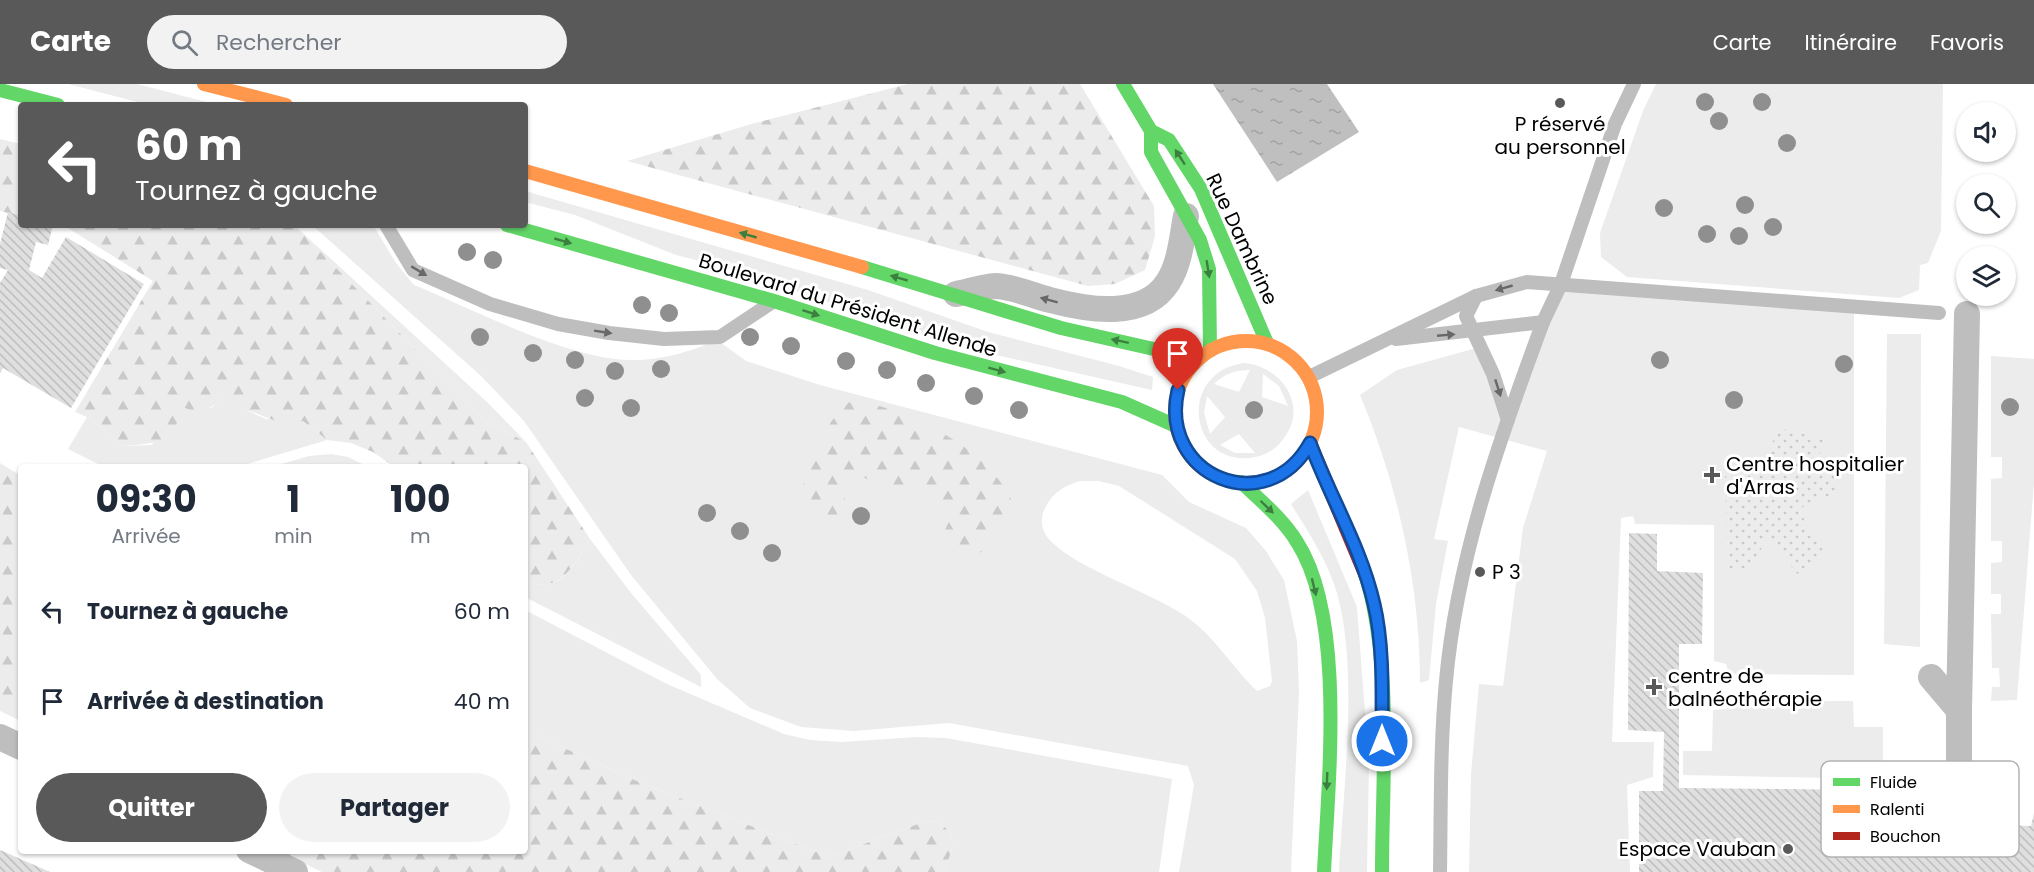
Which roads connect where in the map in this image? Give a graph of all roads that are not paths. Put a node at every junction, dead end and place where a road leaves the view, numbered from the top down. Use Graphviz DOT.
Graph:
graph roads {
  1 [pos="204,84"];
  2 [pos="1123,84"];
  3 [pos="1634,84"];
  4 [pos="0,90"];
  5 [pos="46,102"];
  6 [pos="274,102"];
  7 [pos="1151,131"];
  8 [pos="528,172"];
  9 [pos="1186,216"];
  10 [pos="388,228"];
  11 [pos="518,228"];
  12 [pos="1561,284"];
  13 [pos="956,294"];
  14 [pos="1476,296"];
  15 [pos="774,301"];
  16 [pos="1939,313"];
  17 [pos="1967,314"];
  18 [pos="1543,322"];
  19 [pos="1473,332"];
  20 [pos="1388,340"];
  21 [pos="1267,343"];
  22 [pos="1210,350"];
  23 [pos="1198,359"];
  24 [pos="1309,377"];
  25 [pos="1508,420"];
  26 [pos="1176,426"];
  27 [pos="1310,443"];
  28 [pos="1241,482"];
  29 [pos="1931,677"];
  30 [pos="1959,710"];
  31 [pos="0,737"];
  32 [pos="18,746"];
  33 [pos="1959,761"];
  34 [pos="257,854"];
  35 [pos="295,872"];
  36 [pos="1324,872"];
  37 [pos="1382,872"];
  38 [pos="1440,872"];
  1 -- 6 [label="main road"];
  2 -- 7 [label="main road, Rue Dambrine"];
  3 -- 12 [label="lane"];
  4 -- 5 [label="main road"];
  7 -- 9 [label="main road, Rue Dambrine"];
  21 -- 7 [label="main road, Rue Dambrine, one-way"];
  13 -- 8 [label="main road, Boulevard du Président Allende, one-way"];
  9 -- 13 [label="street, one-way"];
  9 -- 22 [label="main road, Rue Dambrine, one-way"];
  10 -- 15 [label="lane, one-way"];
  11 -- 15 [label="main road, Boulevard du Président Allende, one-way"];
  12 -- 14 [label="lane, one-way"];
  12 -- 16 [label="lane"];
  12 -- 18 [label="lane"];
  23 -- 13 [label="main road, Boulevard du Président Allende, one-way"];
  14 -- 19 [label="lane"];
  14 -- 20 [label="lane"];
  15 -- 26 [label="main road, Boulevard du Président Allende, one-way"];
  17 -- 30 [label="street"];
  18 -- 19 [label="lane"];
  18 -- 25 [label="lane"];
  20 -- 19 [label="lane, one-way"];
  19 -- 25 [label="lane, one-way"];
  20 -- 24 [label="lane"];
  21 -- 22 [label="main road"];
  21 -- 24 [label="main road"];
  22 -- 23 [label="main road"];
  23 -- 26 [label="main road"];
  24 -- 27 [label="main road"];
  25 -- 38 [label="lane"];
  26 -- 28 [label="main road"];
  27 -- 28 [label="main road"];
  27 -- 37 [label="main road"];
  28 -- 36 [label="main road, one-way"];
  29 -- 30 [label="street"];
  30 -- 33 [label="street"];
  31 -- 32 [label="street"];
  34 -- 35 [label="street"];
}
